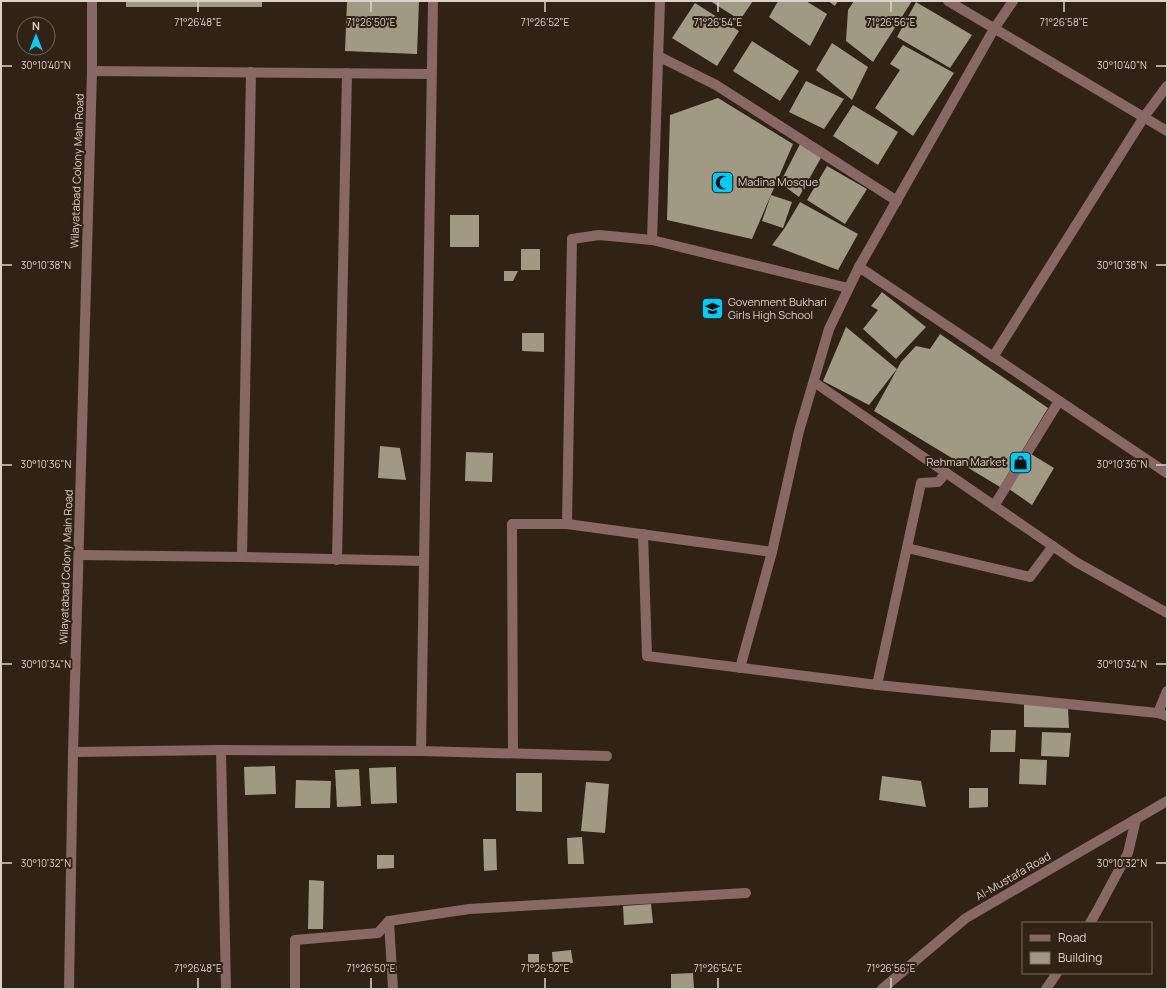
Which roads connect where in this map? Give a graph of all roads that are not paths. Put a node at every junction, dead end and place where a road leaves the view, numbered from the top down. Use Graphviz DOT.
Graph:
graph roads {
  1 [pos="92,1"];
  2 [pos="433,1"];
  3 [pos="660,1"];
  4 [pos="948,1"];
  5 [pos="1013,1"];
  6 [pos="994,29"];
  7 [pos="658,56"];
  8 [pos="92,71"];
  9 [pos="251,72"];
  10 [pos="347,73"];
  11 [pos="431,74"];
  12 [pos="1167,86"];
  13 [pos="1144,117"];
  14 [pos="1167,131"];
  15 [pos="897,201"];
  16 [pos="652,240"];
  17 [pos="859,267"];
  18 [pos="848,288"];
  19 [pos="993,357"];
  20 [pos="814,382"];
  21 [pos="1059,400"];
  22 [pos="946,473"];
  23 [pos="1167,473"];
  24 [pos="994,506"];
  25 [pos="567,524"];
  26 [pos="643,534"];
  27 [pos="1053,546"];
  28 [pos="907,548"];
  29 [pos="772,552"];
  30 [pos="79,555"];
  31 [pos="242,557"];
  32 [pos="337,560"];
  33 [pos="423,561"];
  34 [pos="1167,613"];
  35 [pos="740,668"];
  36 [pos="876,685"];
  37 [pos="1167,691"];
  38 [pos="1163,715"];
  39 [pos="222,750"];
  40 [pos="421,751"];
  41 [pos="73,752"];
  42 [pos="513,753"];
  43 [pos="607,756"];
  44 [pos="1167,801"];
  45 [pos="1136,819"];
  46 [pos="746,893"];
  47 [pos="389,921"];
  48 [pos="1091,922"];
  49 [pos="1056,974"];
  50 [pos="68,989"];
  51 [pos="226,989"];
  52 [pos="296,989"];
  53 [pos="393,989"];
  54 [pos="882,989"];
  55 [pos="1046,989"];
  1 -- 8 [label="street, Wilayatabad Colony Main Road"];
  2 -- 11 [label="street"];
  3 -- 7 [label="street"];
  4 -- 6 [label="street"];
  5 -- 6 [label="street"];
  6 -- 13 [label="street"];
  6 -- 15 [label="street"];
  7 -- 15 [label="street"];
  7 -- 16 [label="street"];
  8 -- 9 [label="street"];
  8 -- 30 [label="street, Wilayatabad Colony Main Road"];
  9 -- 10 [label="street"];
  9 -- 31 [label="street"];
  10 -- 11 [label="street"];
  10 -- 32 [label="street"];
  11 -- 33 [label="street"];
  12 -- 13 [label="street"];
  13 -- 14 [label="street"];
  13 -- 19 [label="street"];
  15 -- 17 [label="street"];
  16 -- 18 [label="street"];
  16 -- 25 [label="street"];
  17 -- 18 [label="street"];
  17 -- 19 [label="street"];
  18 -- 20 [label="street"];
  19 -- 21 [label="street"];
  20 -- 22 [label="street"];
  20 -- 29 [label="street"];
  21 -- 23 [label="street"];
  21 -- 24 [label="street"];
  22 -- 24 [label="street"];
  22 -- 28 [label="street"];
  24 -- 27 [label="street"];
  25 -- 26 [label="street"];
  25 -- 42 [label="street"];
  26 -- 29 [label="street"];
  26 -- 35 [label="street"];
  27 -- 28 [label="street"];
  27 -- 34 [label="street"];
  28 -- 36 [label="street"];
  29 -- 35 [label="street"];
  30 -- 31 [label="street"];
  30 -- 41 [label="street, Wilayatabad Colony Main Road"];
  31 -- 32 [label="street"];
  32 -- 33 [label="street"];
  33 -- 40 [label="street"];
  35 -- 36 [label="street"];
  36 -- 38 [label="street"];
  37 -- 38 [label="street"];
  39 -- 40 [label="street"];
  39 -- 41 [label="street"];
  39 -- 51 [label="street"];
  40 -- 42 [label="street"];
  41 -- 50 [label="street, Wilayatabad Colony Main Road"];
  42 -- 43 [label="street"];
  44 -- 45 [label="street, Al-Mustafa Road"];
  45 -- 48 [label="street"];
  45 -- 54 [label="street, Al-Mustafa Road"];
  46 -- 47 [label="street"];
  47 -- 52 [label="street"];
  47 -- 53 [label="street"];
  49 -- 55 [label="street"];
}
